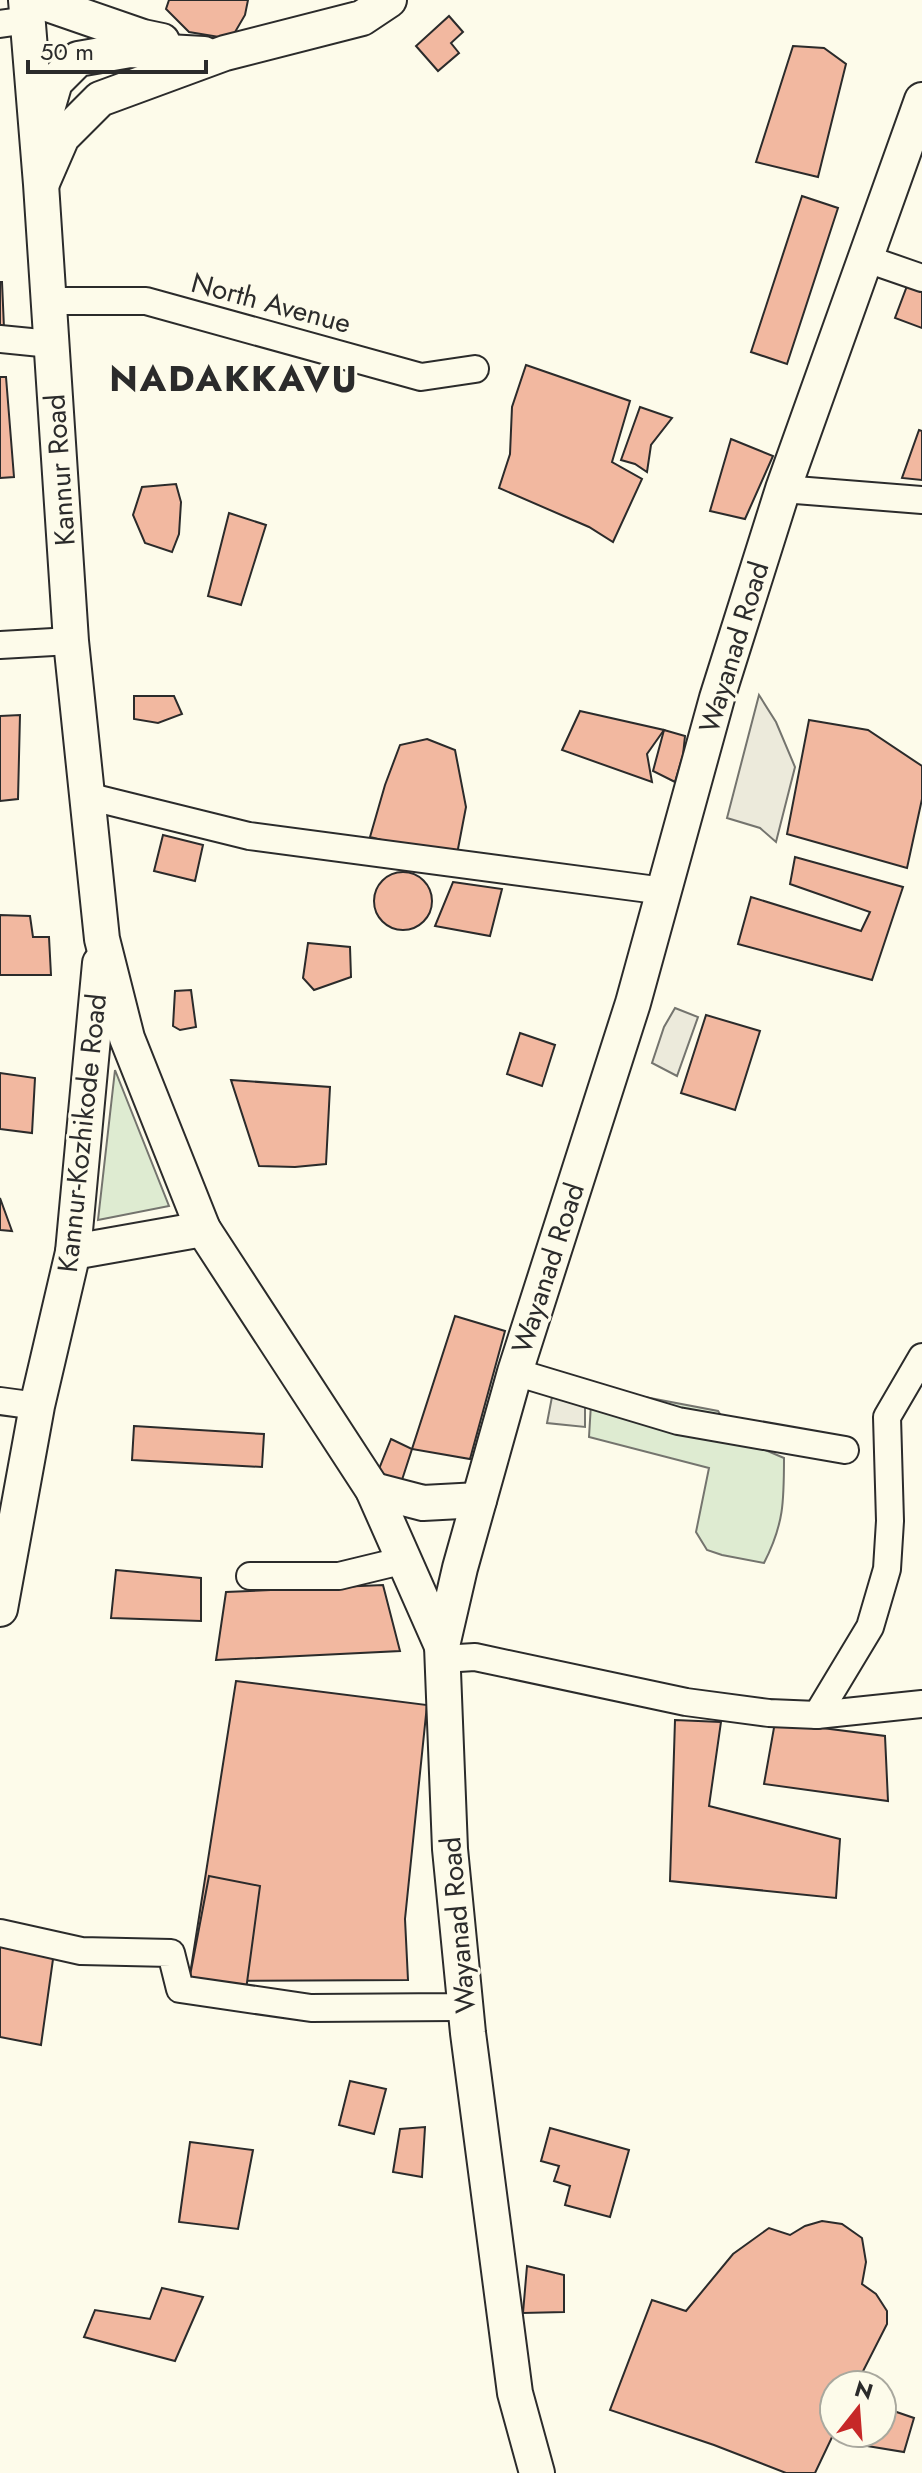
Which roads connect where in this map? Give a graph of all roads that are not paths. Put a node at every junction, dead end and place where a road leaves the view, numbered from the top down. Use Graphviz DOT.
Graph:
graph roads {
  1 [pos="389,0"];
  2 [pos="22,11"];
  3 [pos="225,53"];
  4 [pos="922,100"];
  5 [pos="37,145"];
  6 [pos="41,184"];
  7 [pos="867,259"];
  8 [pos="922,278"];
  9 [pos="49,301"];
  10 [pos="0,339"];
  11 [pos="51,344"];
  12 [pos="475,369"];
  13 [pos="783,489"];
  14 [pos="922,500"];
  15 [pos="71,641"];
  16 [pos="0,645"];
  17 [pos="87,796"];
  18 [pos="664,891"];
  19 [pos="102,939"];
  20 [pos="203,1229"];
  21 [pos="73,1252"];
  22 [pos="922,1357"];
  23 [pos="515,1372"];
  24 [pos="0,1401"];
  25 [pos="37,1406"];
  26 [pos="845,1450"];
  27 [pos="373,1490"];
  28 [pos="479,1500"];
  29 [pos="405,1560"];
  30 [pos="250,1576"];
  31 [pos="0,1609"];
  32 [pos="442,1652"];
  33 [pos="922,1704"];
  34 [pos="817,1715"];
  35 [pos="0,1933"];
  36 [pos="465,2005"];
  37 [pos="537,2473"];
  1 -- 3 [label="main road"];
  2 -- 3 [label="main road"];
  2 -- 5 [label="main road, Kannur Road"];
  3 -- 5 [label="main road"];
  3 -- 6 [label="main road"];
  4 -- 7 [label="main road, Wayanad Road"];
  5 -- 6 [label="main road, Kannur Road"];
  6 -- 9 [label="main road, Kannur Road"];
  7 -- 8 [label="street"];
  7 -- 13 [label="main road, Wayanad Road"];
  9 -- 11 [label="main road, Kannur Road"];
  9 -- 12 [label="street, North Avenue"];
  10 -- 11 [label="street"];
  11 -- 15 [label="main road, Kannur Road"];
  13 -- 14 [label="street"];
  13 -- 18 [label="main road, Wayanad Road"];
  15 -- 16 [label="street"];
  15 -- 17 [label="main road, Kannur Road"];
  17 -- 18 [label="street"];
  17 -- 19 [label="main road, Kannur Road"];
  18 -- 23 [label="main road, Wayanad Road"];
  19 -- 20 [label="main road"];
  19 -- 21 [label="main road, Kannur-Kozhikode Road"];
  20 -- 21 [label="main road"];
  20 -- 27 [label="main road"];
  21 -- 25 [label="main road, Kannur-Kozhikode Road"];
  22 -- 34 [label="street"];
  23 -- 26 [label="street"];
  23 -- 28 [label="main road, Wayanad Road"];
  24 -- 25 [label="street"];
  25 -- 31 [label="main road, Kannur-Kozhikode Road"];
  27 -- 28 [label="main road"];
  27 -- 29 [label="main road"];
  28 -- 32 [label="main road, Wayanad Road"];
  29 -- 30 [label="street"];
  29 -- 32 [label="main road"];
  32 -- 34 [label="street"];
  32 -- 36 [label="main road, Wayanad Road"];
  33 -- 34 [label="street"];
  35 -- 36 [label="street"];
  36 -- 37 [label="main road, Wayanad Road"];
}
